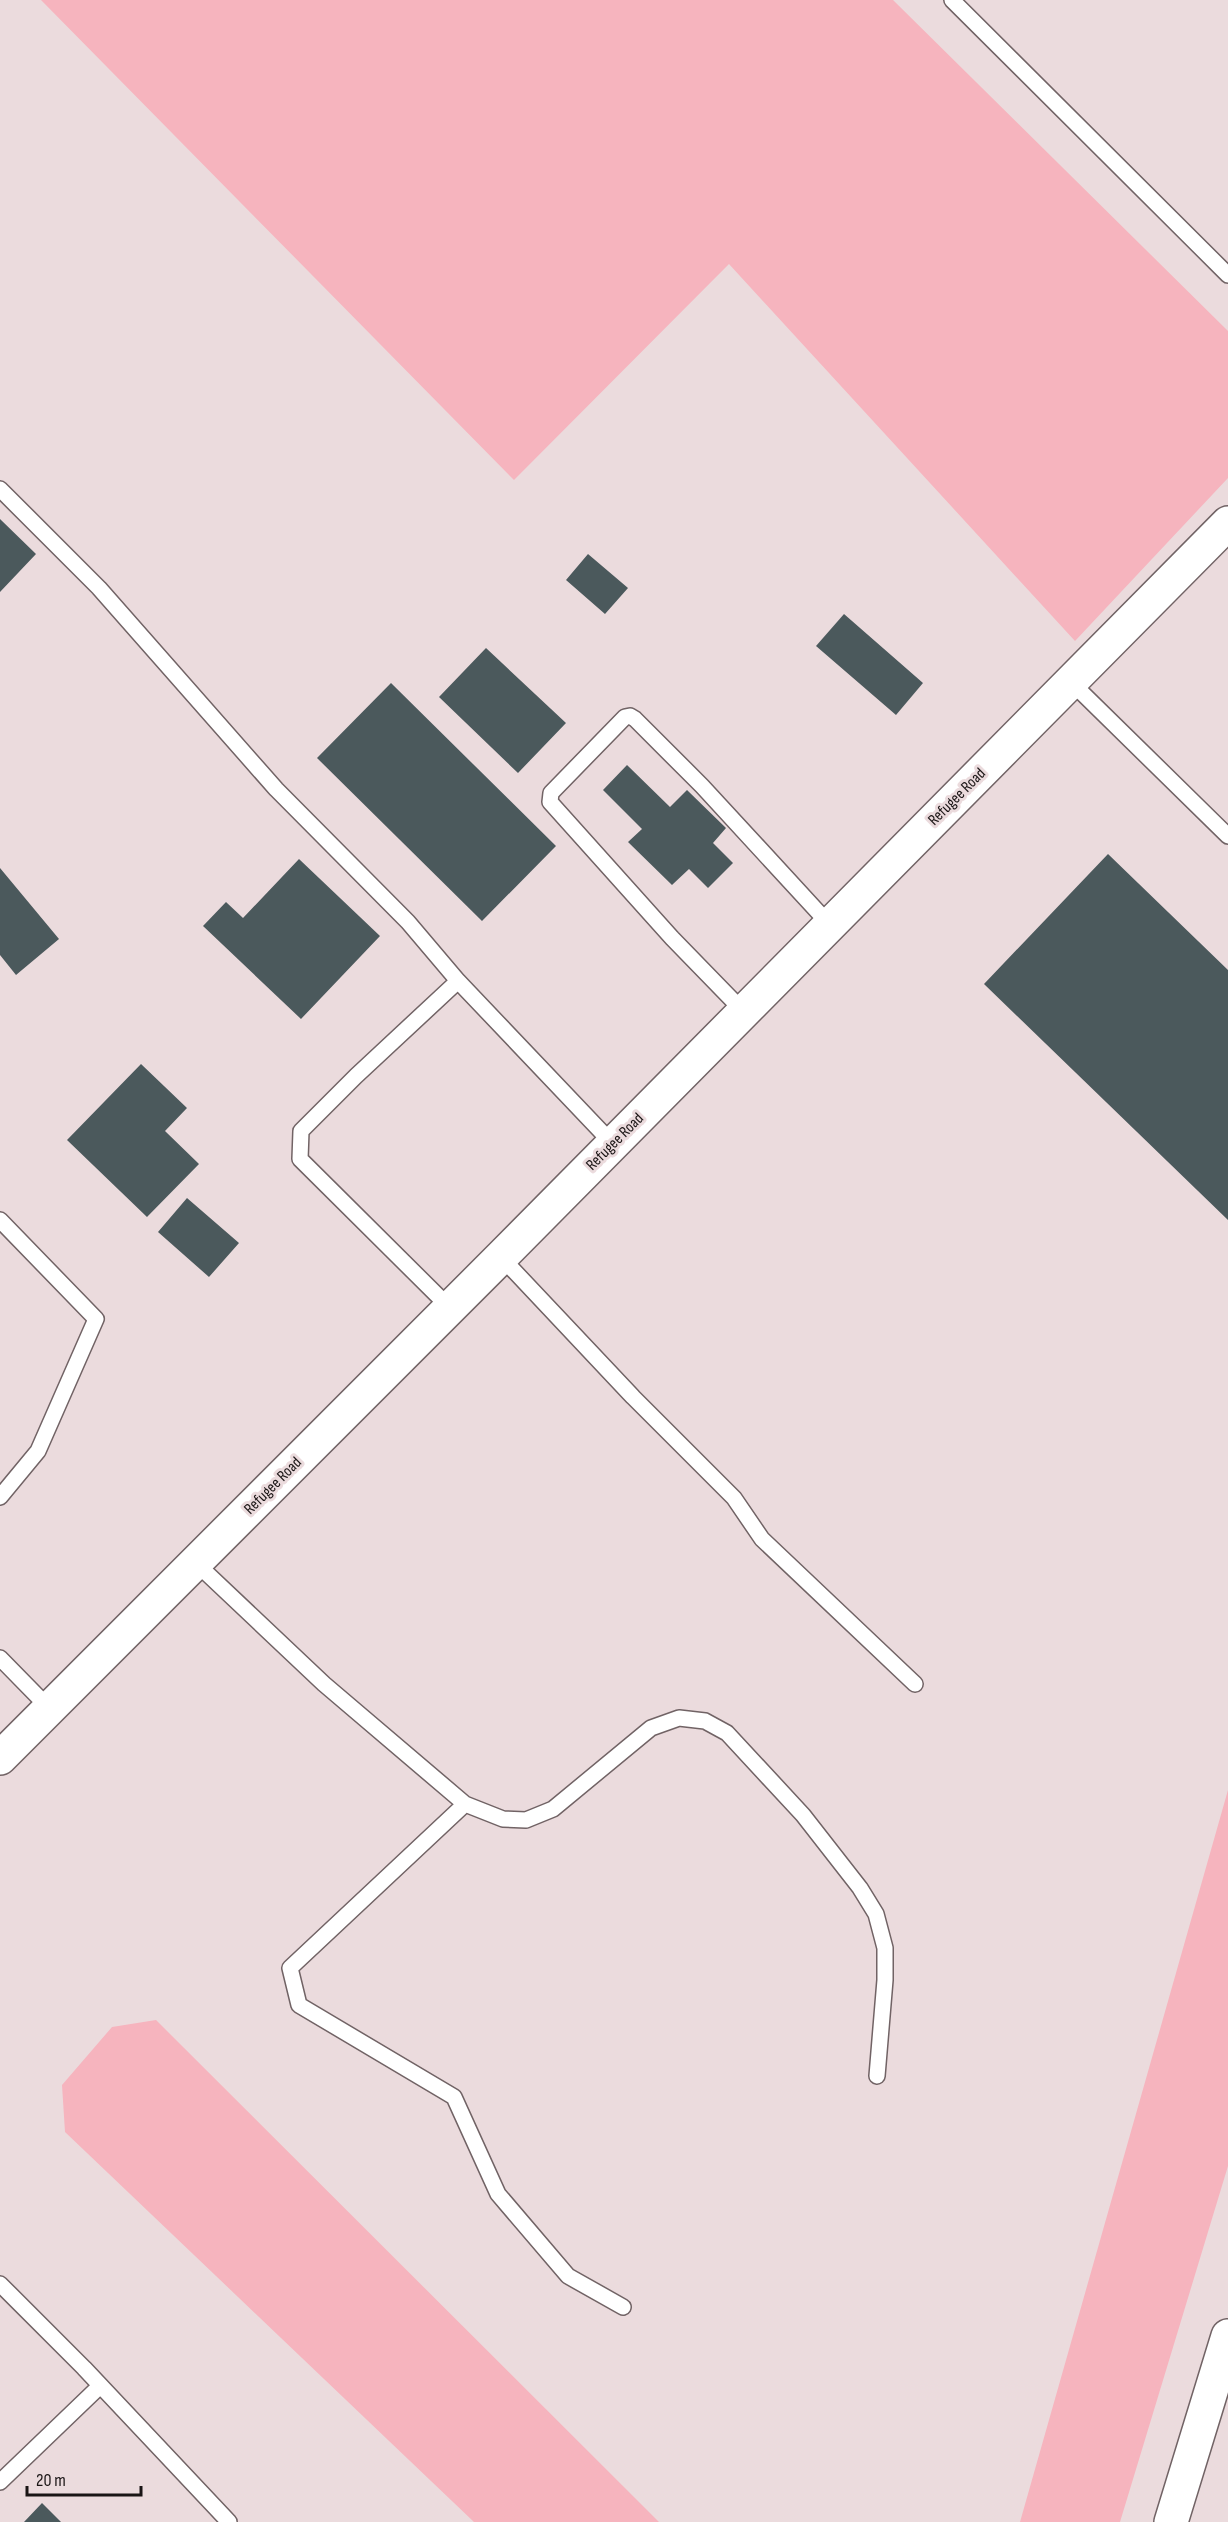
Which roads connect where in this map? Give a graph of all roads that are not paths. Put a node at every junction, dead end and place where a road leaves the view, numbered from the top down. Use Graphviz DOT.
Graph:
graph roads {
  1 [pos="952,0"];
  2 [pos="1228,275"];
  3 [pos="0,489"];
  4 [pos="1228,523"];
  5 [pos="1071,682"];
  6 [pos="1228,836"];
  7 [pos="830,925"];
  8 [pos="458,981"];
  9 [pos="744,1012"];
  10 [pos="613,1144"];
  11 [pos="0,1220"];
  12 [pos="501,1257"];
  13 [pos="450,1308"];
  14 [pos="0,1497"];
  15 [pos="196,1563"];
  16 [pos="0,1658"];
  17 [pos="915,1684"];
  18 [pos="50,1708"];
  19 [pos="0,1758"];
  20 [pos="465,1804"];
  21 [pos="877,2076"];
  22 [pos="0,2284"];
  23 [pos="623,2307"];
  24 [pos="1228,2336"];
  25 [pos="100,2386"];
  26 [pos="0,2482"];
  27 [pos="229,2522"];
  28 [pos="1172,2522"];
  1 -- 2 [label="lane"];
  3 -- 8 [label="lane"];
  4 -- 5 [label="main road, Refugee Road"];
  5 -- 6 [label="lane"];
  5 -- 7 [label="main road, Refugee Road"];
  7 -- 9 [label="main road, Refugee Road"];
  7 -- 9 [label="lane"];
  8 -- 10 [label="lane"];
  8 -- 13 [label="lane"];
  9 -- 10 [label="main road, Refugee Road"];
  10 -- 12 [label="main road, Refugee Road"];
  11 -- 14 [label="lane"];
  12 -- 13 [label="main road, Refugee Road"];
  12 -- 17 [label="lane"];
  13 -- 15 [label="main road, Refugee Road"];
  15 -- 18 [label="main road, Refugee Road"];
  15 -- 20 [label="lane"];
  16 -- 18 [label="lane"];
  18 -- 19 [label="main road, Refugee Road"];
  20 -- 21 [label="lane"];
  20 -- 23 [label="lane"];
  22 -- 25 [label="lane"];
  24 -- 28 [label="main road"];
  25 -- 26 [label="lane"];
  25 -- 27 [label="lane"];
}
